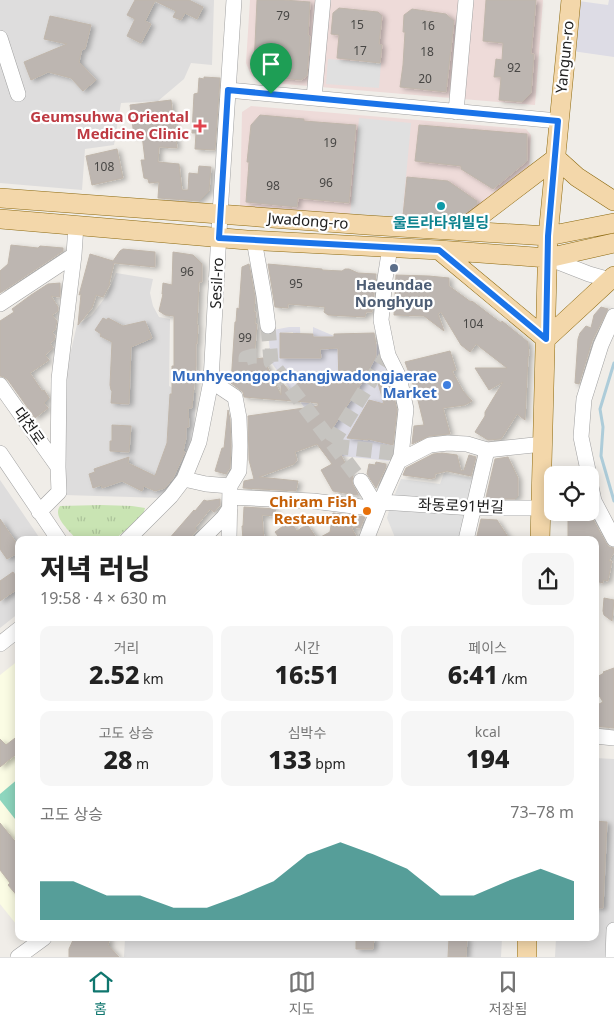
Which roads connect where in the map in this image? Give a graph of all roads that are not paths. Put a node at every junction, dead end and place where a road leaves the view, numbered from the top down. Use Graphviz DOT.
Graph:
graph roads {
  1 [pos="234,0"];
  2 [pos="323,0"];
  3 [pos="466,0"];
  4 [pos="571,0"];
  5 [pos="0,38"];
  6 [pos="228,90"];
  7 [pos="18,94"];
  8 [pos="314,98"];
  9 [pos="456,112"];
  10 [pos="558,121"];
  11 [pos="556,158"];
  12 [pos="0,198"];
  13 [pos="614,201"];
  14 [pos="220,214"];
  15 [pos="0,218"];
  16 [pos="614,223"];
  17 [pos="76,225"];
  18 [pos="460,231"];
  19 [pos="548,236"];
  20 [pos="219,238"];
  21 [pos="254,240"];
  22 [pos="614,243"];
  23 [pos="390,247"];
  24 [pos="439,250"];
  25 [pos="74,255"];
  26 [pos="548,258"];
  27 [pos="612,279"];
  28 [pos="0,304"];
  29 [pos="614,316"];
  30 [pos="268,326"];
  31 [pos="546,339"];
  32 [pos="211,382"];
  33 [pos="0,385"];
  34 [pos="543,444"];
  35 [pos="487,450"];
  36 [pos="0,452"];
  37 [pos="399,461"];
  38 [pos="586,466"];
  39 [pos="58,467"];
  40 [pos="184,479"];
  41 [pos="361,481"];
  42 [pos="230,497"];
  43 [pos="380,506"];
  44 [pos="474,506"];
  45 [pos="541,508"];
  46 [pos="599,510"];
  47 [pos="39,512"];
  48 [pos="56,536"];
  49 [pos="131,536"];
  50 [pos="205,536"];
  51 [pos="228,536"];
  52 [pos="368,536"];
  53 [pos="467,536"];
  54 [pos="540,536"];
  55 [pos="614,539"];
  56 [pos="15,632"];
  57 [pos="0,644"];
  58 [pos="599,736"];
  59 [pos="614,738"];
  60 [pos="614,930"];
  61 [pos="40,941"];
  62 [pos="528,941"];
  63 [pos="18,957"];
  64 [pos="527,957"];
  65 [pos="613,957"];
  1 -- 6 [label="street, Sesil-ro"];
  2 -- 8 [label="street"];
  3 -- 9 [label="street"];
  4 -- 10 [label="main road, Yangun-ro"];
  5 -- 7 [label="street"];
  6 -- 8 [label="street"];
  6 -- 14 [label="street, Sesil-ro"];
  8 -- 9 [label="street"];
  9 -- 10 [label="street"];
  10 -- 11 [label="main road, Yangun-ro"];
  11 -- 13 [label="main road"];
  11 -- 18 [label="main road"];
  11 -- 19 [label="main road, Yangun-ro"];
  12 -- 14 [label="main road, Jwadong-ro"];
  14 -- 18 [label="main road, Jwadong-ro"];
  14 -- 20 [label="street, Sesil-ro"];
  15 -- 17 [label="main road, Jwadong-ro"];
  16 -- 19 [label="main road, Jwadong-ro"];
  17 -- 20 [label="main road, Jwadong-ro"];
  17 -- 25 [label="street"];
  18 -- 19 [label="main road, Jwadong-ro"];
  19 -- 26 [label="main road, Yangun-ro"];
  20 -- 21 [label="main road, Jwadong-ro"];
  20 -- 32 [label="street, Sesil-ro"];
  21 -- 23 [label="main road, Jwadong-ro"];
  21 -- 30 [label="street, Jwadong-ro"];
  22 -- 26 [label="main road, Jwadong-ro"];
  23 -- 24 [label="main road, Jwadong-ro"];
  23 -- 37 [label="street"];
  24 -- 26 [label="main road, Jwadong-ro"];
  24 -- 31 [label="main road"];
  25 -- 28 [label="street"];
  25 -- 39 [label="street"];
  26 -- 27 [label="street"];
  26 -- 31 [label="main road, Yangun-ro"];
  27 -- 31 [label="main road"];
  29 -- 38 [label="street"];
  31 -- 34 [label="main road, Yangun-ro"];
  32 -- 40 [label="street, Sesil-ro"];
  32 -- 42 [label="street"];
  33 -- 39 [label="street, 대천로"];
  34 -- 35 [label="street"];
  34 -- 45 [label="main road, Yangun-ro"];
  35 -- 37 [label="street"];
  35 -- 44 [label="street"];
  36 -- 47 [label="street"];
  37 -- 43 [label="street"];
  39 -- 47 [label="street"];
  40 -- 42 [label="street, 좌동로91번길"];
  40 -- 49 [label="street, Sesil-ro"];
  41 -- 43 [label="street"];
  42 -- 43 [label="street, 좌동로91번길"];
  42 -- 50 [label="street"];
  42 -- 51 [label="street"];
  43 -- 44 [label="street, 좌동로91번길"];
  43 -- 52 [label="street"];
  44 -- 45 [label="street, 좌동로91번길"];
  44 -- 53 [label="street"];
  45 -- 54 [label="main road, Yangun-ro"];
  46 -- 55 [label="street"];
  47 -- 48 [label="street"];
  56 -- 57 [label="street"];
  58 -- 59 [label="street"];
  60 -- 65 [label="street"];
  61 -- 63 [label="street"];
  62 -- 64 [label="main road"];
}
